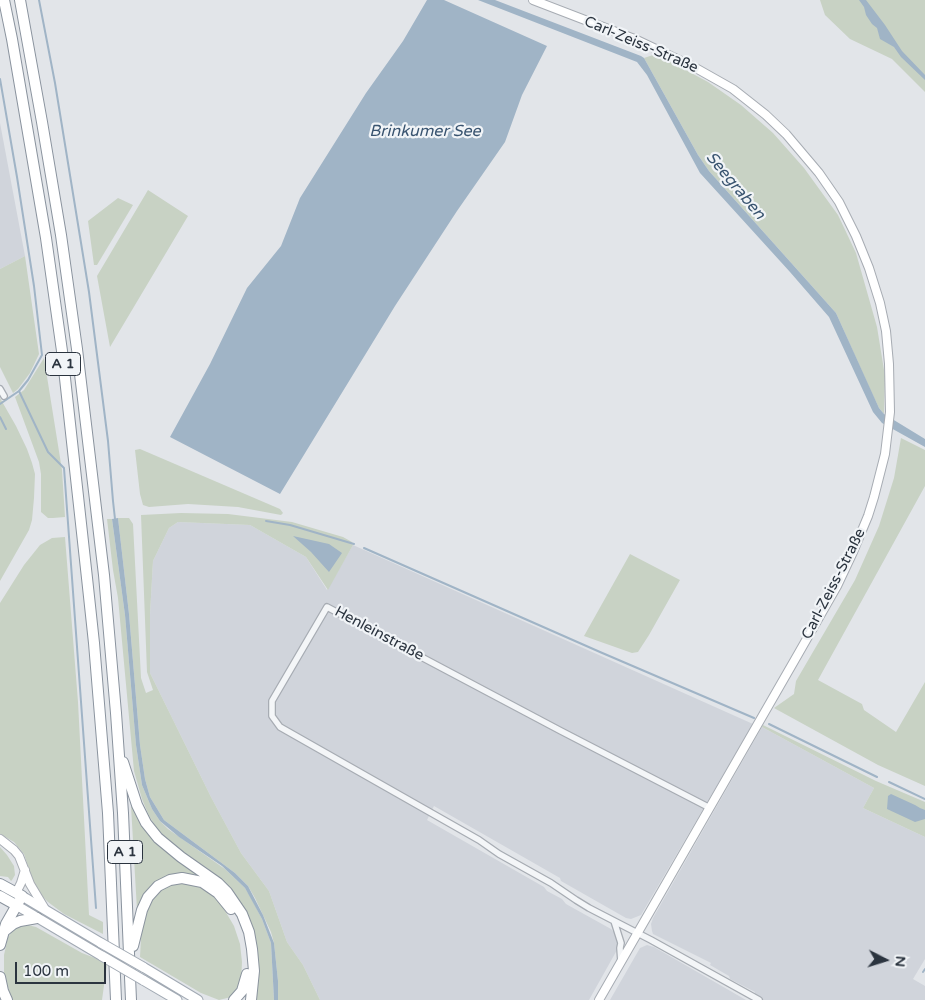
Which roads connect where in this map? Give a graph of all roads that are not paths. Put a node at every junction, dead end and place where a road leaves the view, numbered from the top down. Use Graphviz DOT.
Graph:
graph roads {
  1 [pos="4,0"];
  2 [pos="20,0"];
  3 [pos="533,0"];
  4 [pos="0,389"];
  5 [pos="4,396"];
  6 [pos="118,747"];
  7 [pos="710,808"];
  8 [pos="0,839"];
  9 [pos="26,874"];
  10 [pos="0,884"];
  11 [pos="0,896"];
  12 [pos="16,899"];
  13 [pos="46,911"];
  14 [pos="38,918"];
  15 [pos="614,921"];
  16 [pos="1,928"];
  17 [pos="637,934"];
  18 [pos="0,945"];
  19 [pos="130,957"];
  20 [pos="621,962"];
  21 [pos="247,974"];
  22 [pos="0,977"];
  23 [pos="116,985"];
  24 [pos="7,1000"];
  25 [pos="110,1000"];
  26 [pos="116,1000"];
  27 [pos="131,1000"];
  28 [pos="177,1000"];
  29 [pos="198,1000"];
  30 [pos="234,1000"];
  31 [pos="244,1000"];
  32 [pos="251,1000"];
  33 [pos="599,1000"];
  34 [pos="759,1000"];
  1 -- 23 [label="highway, A 1"];
  2 -- 6 [label="highway, A 1"];
  3 -- 7 [label="main road, Carl-Zeiss-Straße"];
  4 -- 5 [label="street"];
  6 -- 19 [label="highway, A 1"];
  6 -- 32 [label="highway"];
  7 -- 15 [label="street, Henleinstraße"];
  7 -- 17 [label="main road, Carl-Zeiss-Straße"];
  8 -- 9 [label="main road"];
  9 -- 12 [label="main road"];
  9 -- 13 [label="main road"];
  10 -- 12 [label="highway"];
  11 -- 12 [label="highway"];
  12 -- 13 [label="main road"];
  12 -- 14 [label="main road"];
  12 -- 16 [label="highway"];
  13 -- 29 [label="main road, bridge"];
  14 -- 16 [label="highway"];
  14 -- 28 [label="main road, bridge"];
  15 -- 17 [label="street, Henleinstraße"];
  15 -- 20 [label="street"];
  16 -- 18 [label="highway"];
  17 -- 20 [label="main road, Carl-Zeiss-Straße"];
  17 -- 34 [label="street, Henleinstraße"];
  19 -- 21 [label="highway"];
  19 -- 27 [label="highway, A 1"];
  20 -- 33 [label="main road, Carl-Zeiss-Straße"];
  21 -- 30 [label="highway"];
  21 -- 31 [label="highway"];
  22 -- 24 [label="highway"];
  23 -- 25 [label="highway"];
  23 -- 26 [label="highway, A 1"];
}
